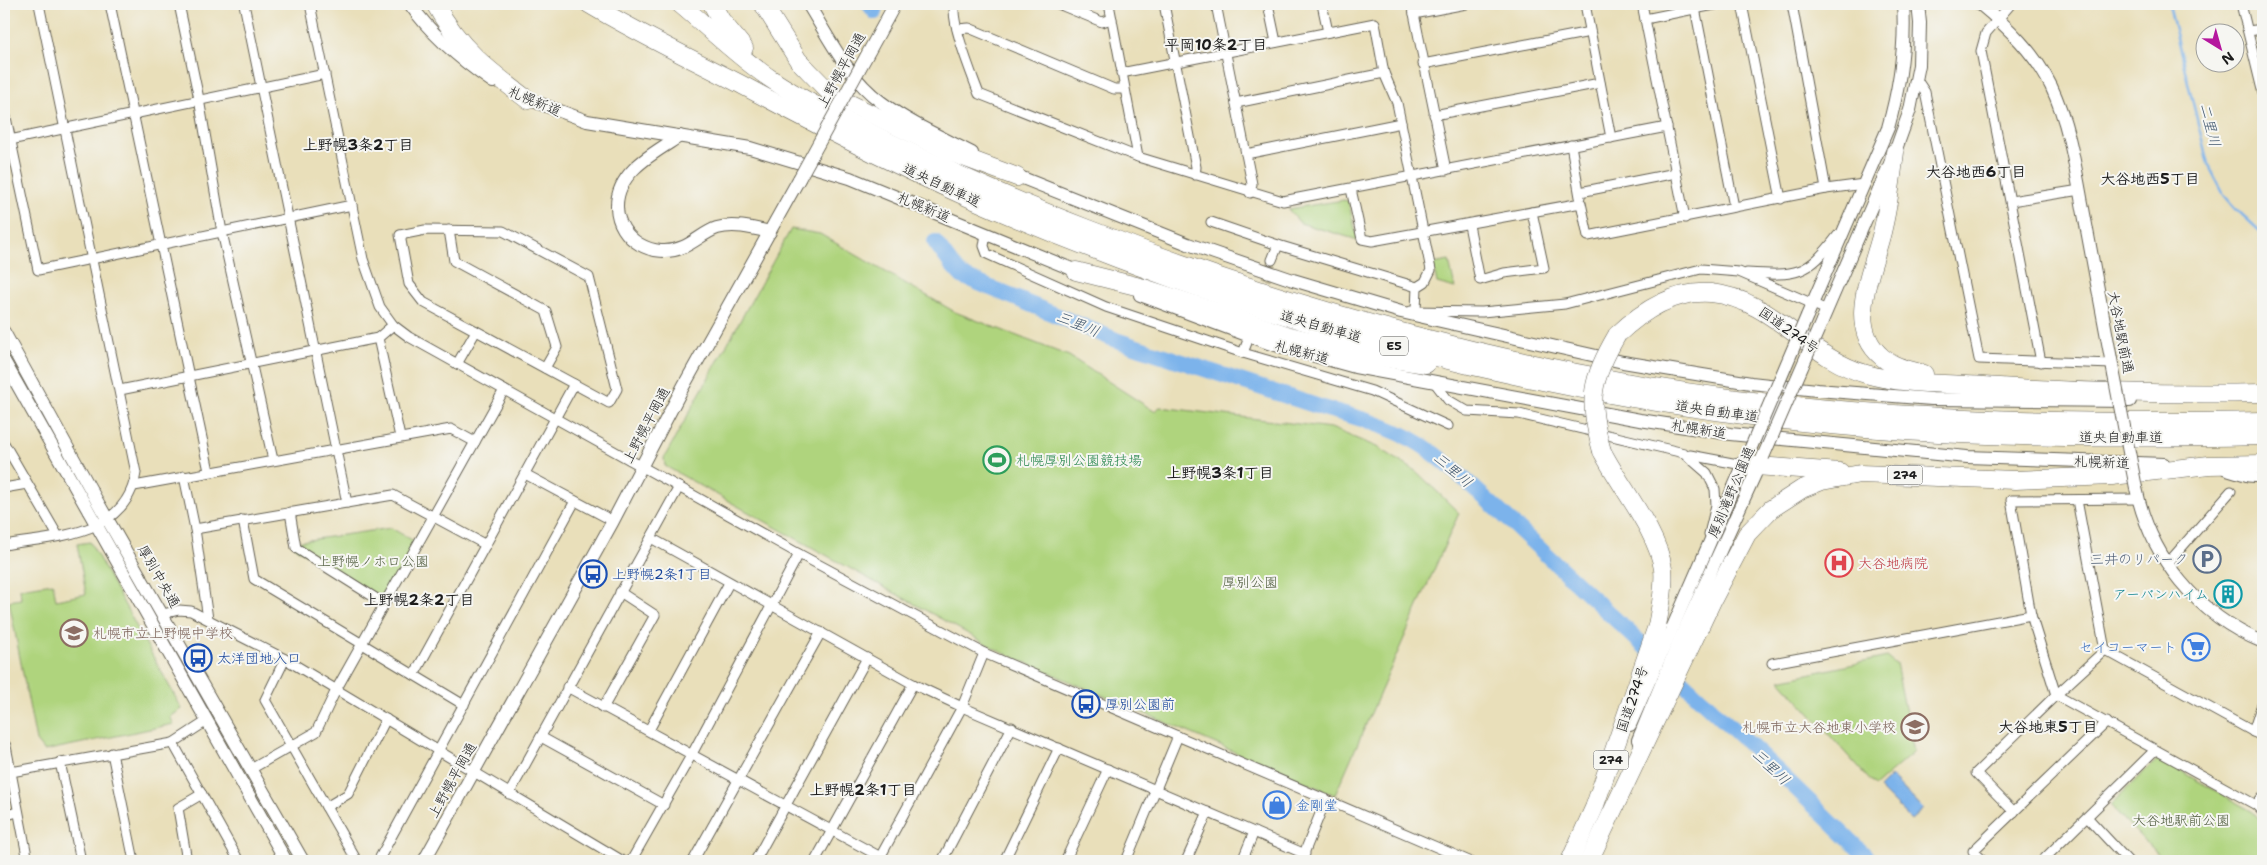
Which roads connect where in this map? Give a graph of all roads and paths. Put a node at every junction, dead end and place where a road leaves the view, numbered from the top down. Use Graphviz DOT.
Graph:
graph roads {
  1 [pos="38,4"];
  2 [pos="110,4"];
  3 [pos="179,4"];
  4 [pos="244,4"];
  5 [pos="310,4"];
  6 [pos="410,4"];
  7 [pos="435,4"];
  8 [pos="588,4"];
  9 [pos="680,4"];
  10 [pos="712,4"];
  11 [pos="763,4"];
  12 [pos="808,4"];
  13 [pos="895,4"];
  14 [pos="954,4"];
  15 [pos="1058,4"];
  16 [pos="1108,4"];
  17 [pos="1164,4"];
  18 [pos="1216,4"];
  19 [pos="1268,4"];
  20 [pos="1322,4"];
  21 [pos="1412,4"];
  22 [pos="1466,4"];
  23 [pos="1585,4"];
  24 [pos="1642,4"];
  25 [pos="1719,4"];
  26 [pos="1742,4"];
  27 [pos="1792,4"];
  28 [pos="1903,4"];
  29 [pos="1918,4"];
  30 [pos="1980,4"];
  31 [pos="2010,4"];
  32 [pos="2241,4"];
  33 [pos="1695,8"];
  34 [pos="1414,14"];
  35 [pos="1998,18"];
  36 [pos="1112,19"];
  37 [pos="1645,19"];
  38 [pos="957,29"];
  39 [pos="2263,29"];
  40 [pos="2248,31"];
  41 [pos="1328,32"];
  42 [pos="1590,32"];
  43 [pos="1276,42"];
  44 [pos="1226,52"];
  45 [pos="1176,62"];
  46 [pos="1423,64"];
  47 [pos="1122,73"];
  48 [pos="325,74"];
  49 [pos="1384,74"];
  50 [pos="1917,80"];
  51 [pos="1600,83"];
  52 [pos="261,87"];
  53 [pos="1124,89"];
  54 [pos="2263,90"];
  55 [pos="802,98"];
  56 [pos="199,99"];
  57 [pos="528,100"];
  58 [pos="1236,102"];
  59 [pos="4,108"];
  60 [pos="134,113"];
  61 [pos="1434,115"];
  62 [pos="1401,123"];
  63 [pos="1667,127"];
  64 [pos="64,128"];
  65 [pos="680,136"];
  66 [pos="1611,138"];
  67 [pos="10,140"];
  68 [pos="1571,146"];
  69 [pos="1895,152"];
  70 [pos="1246,154"];
  71 [pos="1138,157"];
  72 [pos="1446,170"];
  73 [pos="1676,173"];
  74 [pos="1195,175"];
  75 [pos="1412,176"];
  76 [pos="1017,177"];
  77 [pos="1864,184"];
  78 [pos="1351,189"];
  79 [pos="1826,190"];
  80 [pos="2080,190"];
  81 [pos="1250,192"];
  82 [pos="1580,192"];
  83 [pos="1781,198"];
  84 [pos="2011,201"];
  85 [pos="1581,202"];
  86 [pos="352,205"];
  87 [pos="1734,207"];
  88 [pos="1532,212"];
  89 [pos="1851,214"];
  90 [pos="1685,218"];
  91 [pos="288,219"];
  92 [pos="1211,222"];
  93 [pos="1469,224"];
  94 [pos="449,230"];
  95 [pos="222,232"];
  96 [pos="770,232"];
  97 [pos="1423,232"];
  98 [pos="986,234"];
  99 [pos="162,244"];
  100 [pos="1278,245"];
  101 [pos="91,259"];
  102 [pos="1272,260"];
  103 [pos="1076,270"];
  104 [pos="1739,272"];
  105 [pos="1417,287"];
  106 [pos="1416,310"];
  107 [pos="1810,310"];
  108 [pos="1401,312"];
  109 [pos="1824,316"];
  110 [pos="393,325"];
  111 [pos="476,331"];
  112 [pos="4,332"];
  113 [pos="378,338"];
  114 [pos="1248,340"];
  115 [pos="316,350"];
  116 [pos="1243,354"];
  117 [pos="4,361"];
  118 [pos="2041,362"];
  119 [pos="253,363"];
  120 [pos="458,364"];
  121 [pos="545,368"];
  122 [pos="2113,369"];
  123 [pos="189,376"];
  124 [pos="1528,378"];
  125 [pos="1435,383"];
  126 [pos="574,384"];
  127 [pos="1968,385"];
  128 [pos="120,390"];
  129 [pos="504,390"];
  130 [pos="2263,393"];
  131 [pos="2176,394"];
  132 [pos="556,418"];
  133 [pos="2263,421"];
  134 [pos="1448,426"];
  135 [pos="2263,436"];
  136 [pos="400,437"];
  137 [pos="475,442"];
  138 [pos="4,443"];
  139 [pos="336,448"];
  140 [pos="1684,453"];
  141 [pos="273,460"];
  142 [pos="1753,460"];
  143 [pos="2263,464"];
  144 [pos="2209,465"];
  145 [pos="641,467"];
  146 [pos="209,471"];
  147 [pos="525,474"];
  148 [pos="1860,474"];
  149 [pos="184,476"];
  150 [pos="2263,478"];
  151 [pos="27,484"];
  152 [pos="134,486"];
  153 [pos="4,488"];
  154 [pos="679,488"];
  155 [pos="2231,491"];
  156 [pos="2137,494"];
  157 [pos="2077,500"];
  158 [pos="575,501"];
  159 [pos="347,503"];
  160 [pos="290,512"];
  161 [pos="434,517"];
  162 [pos="243,520"];
  163 [pos="613,521"];
  164 [pos="103,523"];
  165 [pos="195,529"];
  166 [pos="58,536"];
  167 [pos="651,538"];
  168 [pos="4,545"];
  169 [pos="486,545"];
  170 [pos="799,554"];
  171 [pos="1702,560"];
  172 [pos="2167,564"];
  173 [pos="729,583"];
  174 [pos="620,592"];
  175 [pos="385,604"];
  176 [pos="772,606"];
  177 [pos="163,614"];
  178 [pos="2031,615"];
  179 [pos="208,619"];
  180 [pos="821,632"];
  181 [pos="1680,641"];
  182 [pos="2263,642"];
  183 [pos="362,644"];
  184 [pos="2105,650"];
  185 [pos="984,653"];
  186 [pos="867,658"];
  187 [pos="285,660"];
  188 [pos="1772,663"];
  189 [pos="414,675"];
  190 [pos="913,684"];
  191 [pos="568,687"];
  192 [pos="336,690"];
  193 [pos="2056,695"];
  194 [pos="2263,700"];
  195 [pos="464,705"];
  196 [pos="962,706"];
  197 [pos="603,708"];
  198 [pos="1642,714"];
  199 [pos="386,719"];
  200 [pos="207,721"];
  201 [pos="2107,722"];
  202 [pos="1012,727"];
  203 [pos="649,730"];
  204 [pos="2253,732"];
  205 [pos="1178,736"];
  206 [pos="2263,737"];
  207 [pos="541,738"];
  208 [pos="173,743"];
  209 [pos="4,746"];
  210 [pos="291,746"];
  211 [pos="1060,748"];
  212 [pos="2155,750"];
  213 [pos="437,751"];
  214 [pos="112,753"];
  215 [pos="692,754"];
  216 [pos="60,762"];
  217 [pos="251,769"];
  218 [pos="1108,769"];
  219 [pos="11,772"];
  220 [pos="474,772"];
  221 [pos="738,779"];
  222 [pos="1156,790"];
  223 [pos="202,794"];
  224 [pos="509,794"];
  225 [pos="2263,796"];
  226 [pos="1326,800"];
  227 [pos="664,805"];
  228 [pos="2256,805"];
  229 [pos="786,806"];
  230 [pos="326,807"];
  231 [pos="1602,811"];
  232 [pos="17,812"];
  233 [pos="1208,812"];
  234 [pos="2014,812"];
  235 [pos="2263,812"];
  236 [pos="4,816"];
  237 [pos="2088,818"];
  238 [pos="832,832"];
  239 [pos="1254,832"];
  240 [pos="2050,854"];
  241 [pos="1303,857"];
  242 [pos="882,860"];
  243 [pos="28,861"];
  244 [pos="81,861"];
  245 [pos="134,861"];
  246 [pos="188,861"];
  247 [pos="239,861"];
  248 [pos="286,861"];
  249 [pos="303,861"];
  250 [pos="357,861"];
  251 [pos="378,861"];
  252 [pos="424,861"];
  253 [pos="624,861"];
  254 [pos="631,861"];
  255 [pos="692,861"];
  256 [pos="755,861"];
  257 [pos="815,861"];
  258 [pos="942,861"];
  259 [pos="1004,861"];
  260 [pos="1065,861"];
  261 [pos="1126,861"];
  262 [pos="1186,861"];
  263 [pos="1242,861"];
  264 [pos="1469,861"];
  265 [pos="1570,861"];
  266 [pos="1589,861"];
  267 [pos="1984,861"];
  268 [pos="2042,861"];
  269 [pos="2057,861"];
  270 [pos="2128,861"];
  1 -- 64 [label="street"];
  2 -- 60 [label="street"];
  3 -- 56 [label="street"];
  4 -- 52 [label="street"];
  5 -- 48 [label="street"];
  6 -- 57 [label="street, 札幌新道"];
  7 -- 57 [label="highway"];
  8 -- 124 [label="highway, 道央自動車道 / E5"];
  9 -- 55 [label="highway, 道央自動車道 / E5"];
  10 -- 55 [label="highway"];
  11 -- 76 [label="highway"];
  12 -- 76 [label="street"];
  13 -- 96 [label="street, 上野幌平岡通, bridge"];
  14 -- 38 [label="street"];
  15 -- 36 [label="street"];
  16 -- 36 [label="street"];
  17 -- 45 [label="street"];
  18 -- 44 [label="street"];
  19 -- 43 [label="street"];
  20 -- 41 [label="street"];
  21 -- 34 [label="street"];
  22 -- 34 [label="street"];
  23 -- 42 [label="street"];
  24 -- 37 [label="street"];
  25 -- 33 [label="street"];
  26 -- 83 [label="street"];
  27 -- 79 [label="street"];
  28 -- 77 [label="street, 厚別滝野公園通"];
  29 -- 50 [label="street, 厚別滝野公園通"];
  30 -- 35 [label="street, 大谷地駅前通"];
  31 -- 35 [label="street"];
  32 -- 40 [label="street"];
  33 -- 37 [label="street"];
  33 -- 87 [label="street"];
  34 -- 46 [label="street"];
  35 -- 80 [label="street, 大谷地駅前通"];
  35 -- 84 [label="street"];
  36 -- 47 [label="street"];
  37 -- 63 [label="street"];
  38 -- 53 [label="street"];
  38 -- 71 [label="street"];
  39 -- 40 [label="street"];
  40 -- 54 [label="street"];
  41 -- 43 [label="street"];
  41 -- 49 [label="street"];
  42 -- 46 [label="street"];
  42 -- 51 [label="street"];
  43 -- 44 [label="street"];
  44 -- 45 [label="street"];
  44 -- 58 [label="street"];
  45 -- 47 [label="street"];
  45 -- 74 [label="street"];
  46 -- 61 [label="street"];
  47 -- 53 [label="street"];
  48 -- 52 [label="street"];
  48 -- 86 [label="street"];
  49 -- 58 [label="street"];
  49 -- 62 [label="street"];
  50 -- 69 [label="street, 厚別滝野公園通"];
  50 -- 118 [label="street"];
  51 -- 61 [label="street"];
  51 -- 66 [label="street"];
  52 -- 56 [label="street"];
  52 -- 91 [label="street"];
  53 -- 71 [label="street"];
  55 -- 133 [label="highway, 道央自動車道 / E5"];
  56 -- 60 [label="street"];
  56 -- 95 [label="street"];
  57 -- 65 [label="street, 札幌新道"];
  58 -- 70 [label="street"];
  59 -- 67 [label="street"];
  60 -- 64 [label="street"];
  60 -- 99 [label="street"];
  61 -- 72 [label="street"];
  62 -- 70 [label="street"];
  62 -- 75 [label="street"];
  63 -- 66 [label="street"];
  63 -- 73 [label="street"];
  64 -- 67 [label="street"];
  64 -- 101 [label="street"];
  65 -- 96 [label="street"];
  65 -- 98 [label="street, 札幌新道"];
  66 -- 68 [label="street"];
  67 -- 101 [label="street"];
  68 -- 72 [label="street"];
  68 -- 82 [label="street"];
  69 -- 109 [label="street, 厚別滝野公園通"];
  69 -- 127 [label="highway"];
  70 -- 81 [label="street"];
  71 -- 74 [label="street"];
  72 -- 75 [label="street"];
  73 -- 82 [label="street"];
  73 -- 90 [label="street"];
  74 -- 81 [label="street"];
  75 -- 78 [label="street"];
  75 -- 97 [label="street"];
  76 -- 108 [label="street"];
  77 -- 79 [label="street"];
  77 -- 89 [label="street, 厚別滝野公園通"];
  78 -- 81 [label="street"];
  78 -- 97 [label="street"];
  79 -- 83 [label="street"];
  80 -- 84 [label="street"];
  80 -- 122 [label="street, 大谷地駅前通"];
  82 -- 85 [label="street"];
  83 -- 87 [label="street"];
  84 -- 118 [label="street"];
  85 -- 88 [label="street"];
  85 -- 90 [label="street"];
  86 -- 91 [label="street"];
  86 -- 110 [label="street"];
  87 -- 90 [label="street"];
  88 -- 93 [label="street"];
  88 -- 93 [label="street"];
  89 -- 104 [label="street"];
  89 -- 107 [label="street, 厚別滝野公園通"];
  91 -- 95 [label="street"];
  91 -- 115 [label="street"];
  92 -- 100 [label="street"];
  93 -- 97 [label="street"];
  94 -- 111 [label="street"];
  94 -- 121 [label="street"];
  94 -- 126 [label="street"];
  95 -- 99 [label="street"];
  95 -- 119 [label="street"];
  96 -- 145 [label="street, 上野幌平岡通"];
  97 -- 105 [label="street"];
  98 -- 103 [label="street, 札幌新道"];
  98 -- 116 [label="street"];
  99 -- 101 [label="street"];
  99 -- 123 [label="street"];
  100 -- 102 [label="street"];
  100 -- 105 [label="street"];
  101 -- 128 [label="street"];
  103 -- 124 [label="highway"];
  103 -- 125 [label="street, 札幌新道"];
  104 -- 106 [label="street"];
  104 -- 107 [label="street"];
  105 -- 106 [label="street"];
  106 -- 108 [label="street"];
  107 -- 109 [label="street"];
  107 -- 142 [label="street, 厚別滝野公園通, bridge"];
  108 -- 131 [label="street"];
  109 -- 142 [label="street, 厚別滝野公園通, bridge"];
  110 -- 113 [label="street"];
  110 -- 120 [label="street"];
  111 -- 120 [label="street"];
  111 -- 121 [label="street"];
  112 -- 164 [label="street, 厚別中央通"];
  113 -- 115 [label="street"];
  113 -- 136 [label="street"];
  114 -- 116 [label="street"];
  115 -- 119 [label="street"];
  115 -- 139 [label="street"];
  116 -- 134 [label="street"];
  117 -- 164 [label="street, 厚別中央通"];
  118 -- 122 [label="street"];
  119 -- 123 [label="street"];
  119 -- 141 [label="street"];
  120 -- 129 [label="street"];
  121 -- 126 [label="street"];
  122 -- 156 [label="street, 大谷地駅前通, bridge"];
  123 -- 128 [label="street"];
  123 -- 146 [label="street"];
  124 -- 135 [label="highway, 道央自動車道 / E5"];
  125 -- 140 [label="street"];
  125 -- 144 [label="street, 札幌新道"];
  126 -- 132 [label="street"];
  127 -- 131 [label="highway, 国道274号 / 274"];
  127 -- 198 [label="highway, 国道274号 / 274, bridge"];
  128 -- 152 [label="street"];
  129 -- 132 [label="street"];
  129 -- 137 [label="street"];
  130 -- 131 [label="highway, 274"];
  132 -- 145 [label="street"];
  132 -- 147 [label="street"];
  136 -- 137 [label="street"];
  136 -- 139 [label="street"];
  137 -- 161 [label="street"];
  138 -- 151 [label="street"];
  139 -- 141 [label="street"];
  139 -- 159 [label="street"];
  140 -- 142 [label="street"];
  140 -- 171 [label="street"];
  141 -- 146 [label="street"];
  142 -- 148 [label="highway"];
  142 -- 171 [label="street, 厚別滝野公園通"];
  142 -- 181 [label="street, 厚別滝野公園通"];
  143 -- 144 [label="highway, 札幌新道 / 274"];
  144 -- 148 [label="highway, 国道274号 / 274"];
  144 -- 150 [label="street"];
  145 -- 154 [label="street"];
  145 -- 163 [label="street, 上野幌平岡通"];
  146 -- 149 [label="street"];
  147 -- 158 [label="street"];
  147 -- 169 [label="street"];
  148 -- 181 [label="highway, 国道274号 / 274"];
  149 -- 152 [label="street"];
  149 -- 165 [label="street"];
  151 -- 153 [label="street"];
  151 -- 166 [label="street"];
  152 -- 164 [label="street"];
  154 -- 167 [label="street"];
  154 -- 170 [label="street"];
  155 -- 172 [label="street"];
  156 -- 157 [label="street"];
  156 -- 172 [label="street, 大谷地駅前通"];
  157 -- 178 [label="street"];
  157 -- 184 [label="street"];
  158 -- 163 [label="street"];
  158 -- 195 [label="street"];
  159 -- 160 [label="street"];
  159 -- 161 [label="street"];
  160 -- 162 [label="street"];
  160 -- 175 [label="street"];
  161 -- 169 [label="street"];
  161 -- 175 [label="street"];
  162 -- 165 [label="street"];
  162 -- 183 [label="street"];
  163 -- 220 [label="street, 上野幌平岡通"];
  164 -- 166 [label="street"];
  164 -- 177 [label="street, 厚別中央通"];
  164 -- 200 [label="street, 厚別中央通"];
  165 -- 179 [label="street"];
  166 -- 168 [label="street"];
  167 -- 173 [label="street"];
  167 -- 174 [label="street"];
  169 -- 189 [label="street"];
  170 -- 176 [label="street"];
  170 -- 185 [label="street"];
  171 -- 181 [label="street, 厚別滝野公園通"];
  172 -- 182 [label="street, 大谷地駅前通"];
  173 -- 176 [label="street"];
  173 -- 203 [label="street"];
  174 -- 191 [label="street"];
  174 -- 197 [label="street"];
  175 -- 183 [label="street"];
  176 -- 180 [label="street"];
  176 -- 215 [label="street"];
  177 -- 179 [label="street"];
  177 -- 217 [label="street, 厚別中央通"];
  178 -- 188 [label="street"];
  178 -- 193 [label="street"];
  179 -- 187 [label="street"];
  180 -- 186 [label="street"];
  180 -- 221 [label="street"];
  181 -- 198 [label="highway, 国道274号 / 274"];
  181 -- 198 [label="street, 厚別滝野公園通"];
  183 -- 189 [label="street"];
  183 -- 192 [label="street"];
  184 -- 193 [label="street"];
  184 -- 204 [label="street"];
  185 -- 196 [label="street"];
  185 -- 205 [label="street"];
  186 -- 190 [label="street"];
  186 -- 229 [label="street"];
  187 -- 192 [label="street"];
  187 -- 210 [label="street"];
  189 -- 195 [label="street"];
  190 -- 196 [label="street"];
  190 -- 238 [label="street"];
  191 -- 197 [label="street"];
  191 -- 207 [label="street"];
  192 -- 199 [label="street"];
  192 -- 210 [label="street"];
  193 -- 201 [label="street"];
  193 -- 234 [label="street"];
  194 -- 204 [label="street"];
  195 -- 213 [label="street"];
  196 -- 202 [label="street"];
  196 -- 242 [label="street"];
  197 -- 203 [label="street"];
  198 -- 231 [label="highway, 国道274号 / 274"];
  198 -- 231 [label="highway, 国道274号 / 274"];
  199 -- 213 [label="street"];
  199 -- 230 [label="street"];
  200 -- 208 [label="street"];
  200 -- 248 [label="street, 厚別中央通"];
  201 -- 212 [label="street"];
  201 -- 234 [label="street"];
  202 -- 211 [label="street"];
  202 -- 258 [label="street"];
  203 -- 215 [label="street"];
  204 -- 206 [label="street"];
  205 -- 222 [label="street"];
  205 -- 226 [label="street"];
  207 -- 224 [label="street"];
  207 -- 227 [label="street"];
  208 -- 214 [label="street"];
  208 -- 223 [label="street"];
  209 -- 219 [label="street"];
  210 -- 217 [label="street"];
  210 -- 230 [label="street"];
  211 -- 218 [label="street"];
  211 -- 259 [label="street"];
  212 -- 228 [label="street"];
  212 -- 237 [label="street"];
  213 -- 220 [label="street"];
  213 -- 251 [label="street"];
  214 -- 216 [label="street"];
  214 -- 245 [label="street"];
  215 -- 221 [label="street"];
  215 -- 227 [label="street"];
  216 -- 219 [label="street"];
  216 -- 244 [label="street"];
  217 -- 249 [label="street, 厚別中央通"];
  218 -- 222 [label="street"];
  218 -- 260 [label="street"];
  219 -- 232 [label="street"];
  220 -- 224 [label="street"];
  220 -- 252 [label="street, 上野幌平岡通"];
  221 -- 229 [label="street"];
  221 -- 255 [label="street"];
  222 -- 233 [label="street"];
  222 -- 261 [label="street"];
  223 -- 246 [label="street"];
  223 -- 247 [label="street"];
  224 -- 253 [label="street"];
  225 -- 228 [label="street"];
  226 -- 241 [label="street"];
  226 -- 264 [label="street"];
  227 -- 254 [label="street"];
  228 -- 235 [label="street"];
  229 -- 238 [label="street"];
  229 -- 256 [label="street"];
  230 -- 250 [label="street"];
  231 -- 265 [label="highway, 274"];
  231 -- 266 [label="highway, 274"];
  232 -- 236 [label="street"];
  232 -- 243 [label="street"];
  233 -- 239 [label="street"];
  233 -- 262 [label="street"];
  234 -- 267 [label="street"];
  237 -- 240 [label="street"];
  237 -- 270 [label="street"];
  238 -- 242 [label="street"];
  238 -- 257 [label="street"];
  239 -- 241 [label="street"];
  239 -- 263 [label="street"];
  240 -- 268 [label="street"];
  240 -- 269 [label="street"];
}
